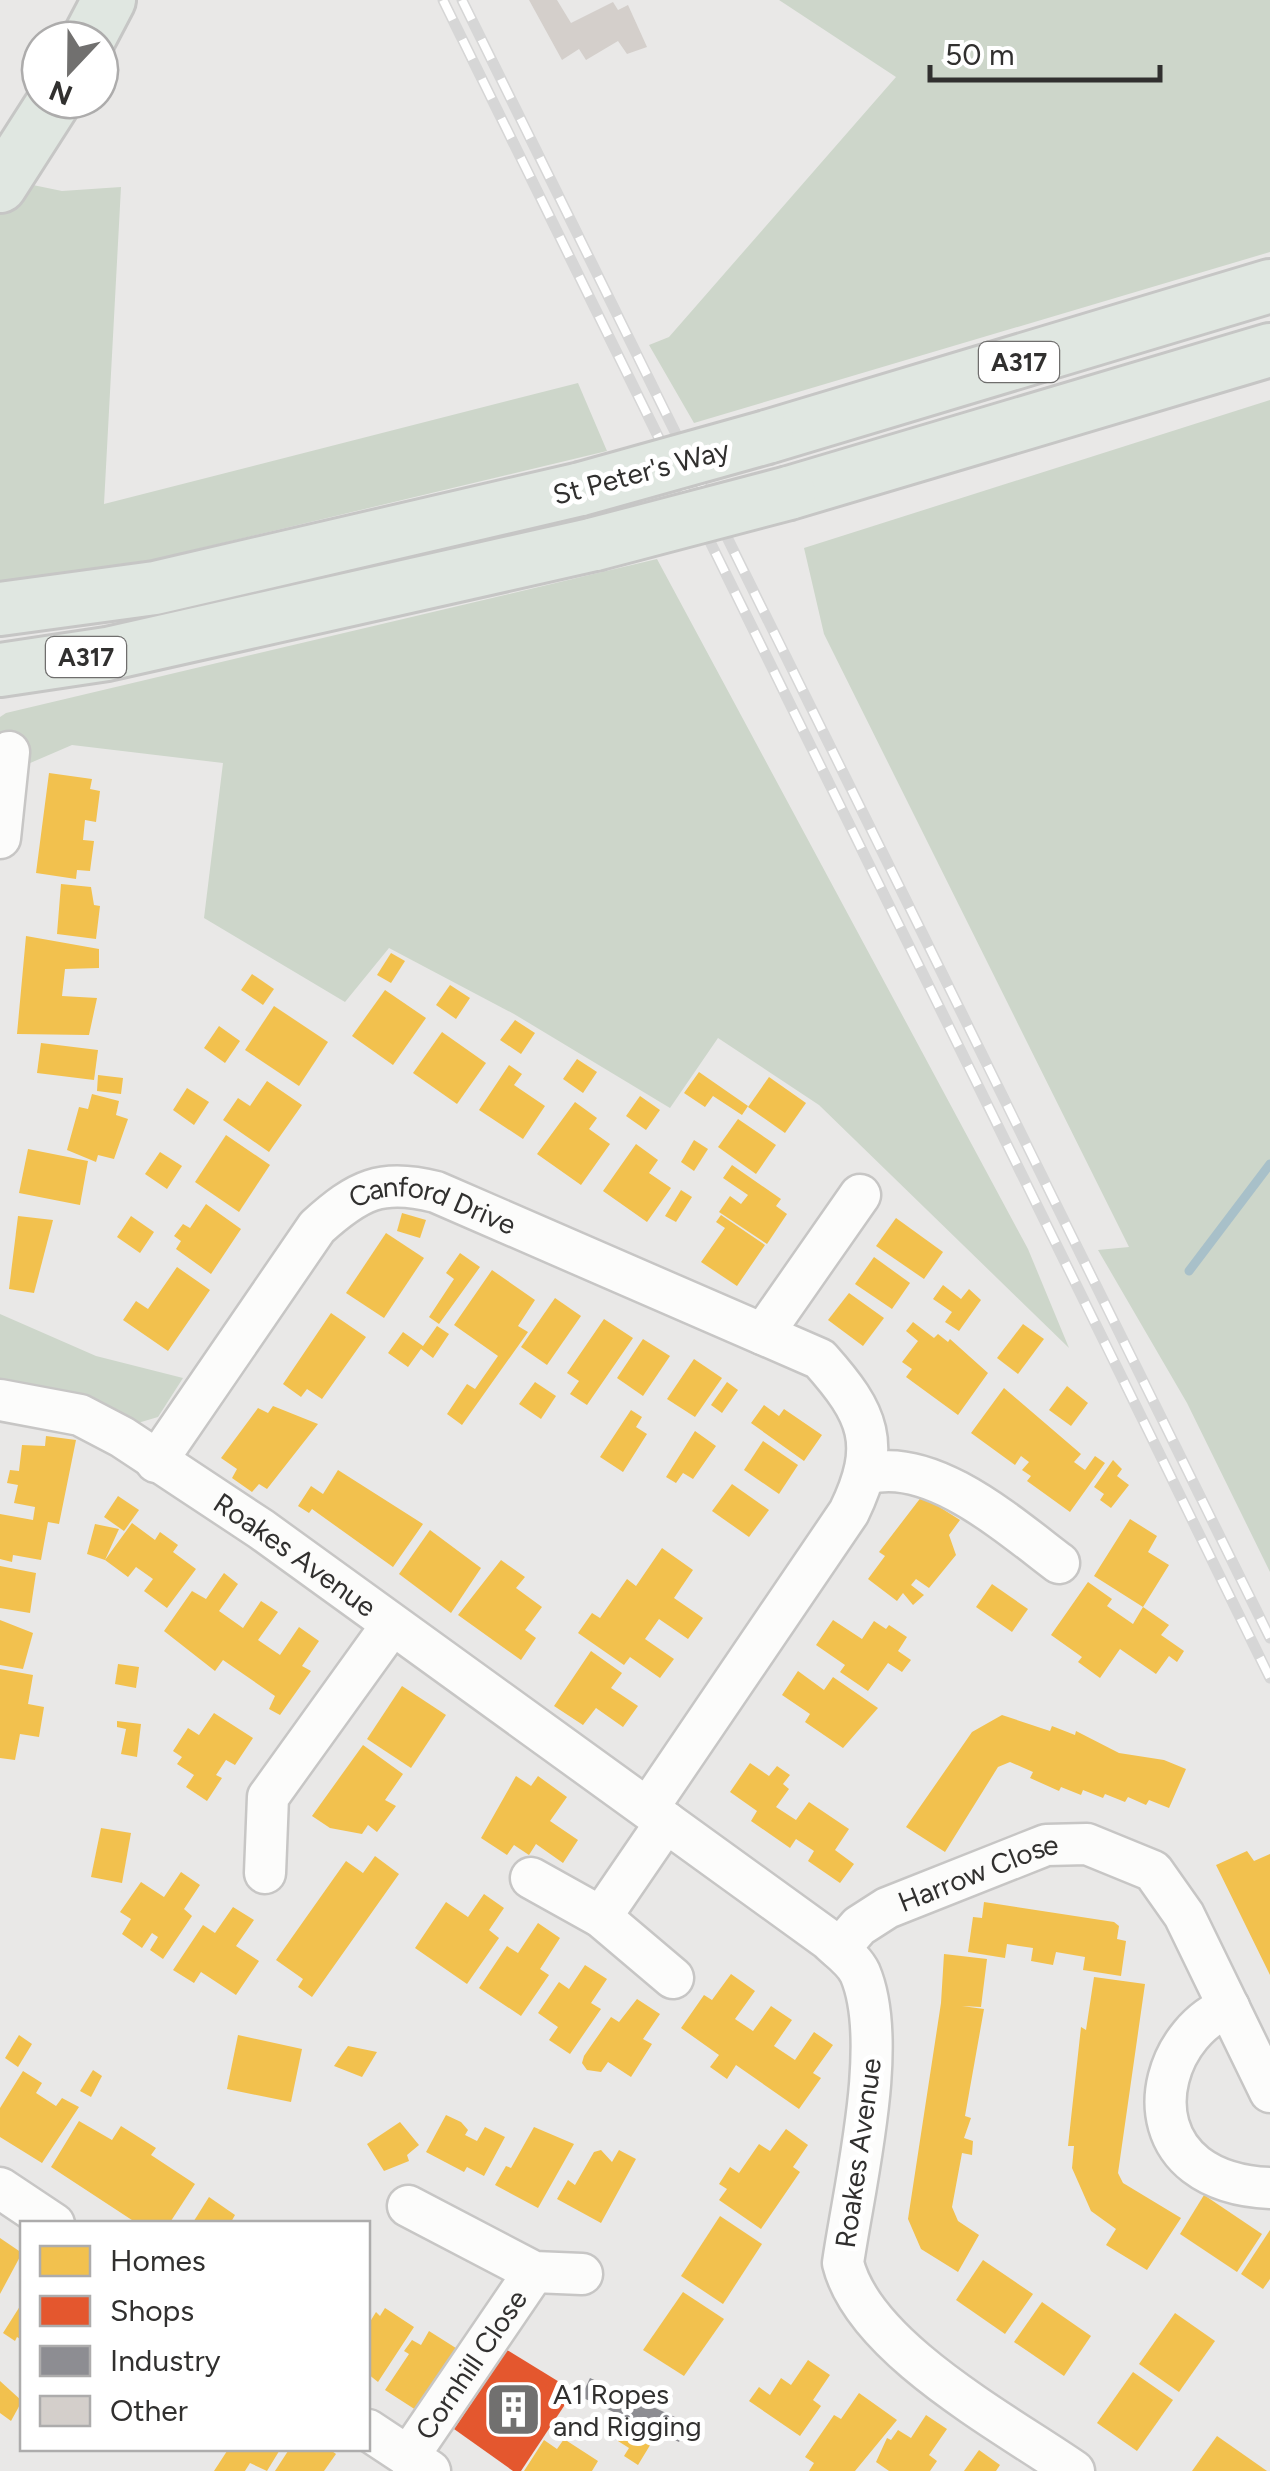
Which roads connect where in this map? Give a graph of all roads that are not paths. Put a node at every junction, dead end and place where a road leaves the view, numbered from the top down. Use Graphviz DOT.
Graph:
graph roads {
  1 [pos="42,120"];
  2 [pos="0,186"];
  3 [pos="1270,286"];
  4 [pos="1270,350"];
  5 [pos="0,609"];
  6 [pos="107,654"];
  7 [pos="0,670"];
  8 [pos="0,690"];
  9 [pos="9,752"];
  10 [pos="0,838"];
  11 [pos="839,1209"];
  12 [pos="763,1334"];
  13 [pos="0,1400"];
  14 [pos="156,1462"];
  15 [pos="867,1474"];
  16 [pos="1032,1558"];
  17 [pos="391,1626"];
  18 [pos="657,1815"];
  19 [pos="265,1872"];
  20 [pos="531,1878"];
  21 [pos="601,1917"];
  22 [pos="839,1950"];
  23 [pos="673,1978"];
  24 [pos="1229,2007"];
  25 [pos="1270,2092"];
  26 [pos="0,2188"];
  27 [pos="1270,2188"];
  28 [pos="408,2206"];
  29 [pos="50,2221"];
  30 [pos="534,2272"];
  31 [pos="582,2274"];
  32 [pos="370,2431"];
  33 [pos="419,2464"];
  34 [pos="1074,2471"];
  1 -- 2 [label="main road"];
  3 -- 5 [label="main road, St Peter's Way / A317, bridge"];
  4 -- 6 [label="main road, St Peter's Way / A317, bridge"];
  6 -- 7 [label="main road, St Peter's Way / A317"];
  6 -- 8 [label="main road"];
  9 -- 10 [label="street"];
  11 -- 12 [label="street"];
  12 -- 14 [label="street, Canford Drive"];
  12 -- 15 [label="street, Canford Drive"];
  13 -- 14 [label="street, Roakes Avenue"];
  14 -- 17 [label="street, Roakes Avenue"];
  15 -- 16 [label="street"];
  15 -- 18 [label="street"];
  17 -- 18 [label="street, Roakes Avenue"];
  17 -- 19 [label="street"];
  18 -- 21 [label="street"];
  18 -- 22 [label="street, Roakes Avenue"];
  20 -- 21 [label="street"];
  21 -- 23 [label="street"];
  22 -- 24 [label="street, Harrow Close"];
  22 -- 34 [label="street, Roakes Avenue"];
  24 -- 25 [label="street, Harrow Close"];
  24 -- 27 [label="street"];
  26 -- 29 [label="street"];
  28 -- 30 [label="street, Cornhill Close"];
  30 -- 31 [label="street, Cornhill Close"];
  30 -- 33 [label="street, Cornhill Close"];
  32 -- 33 [label="street"];
}
